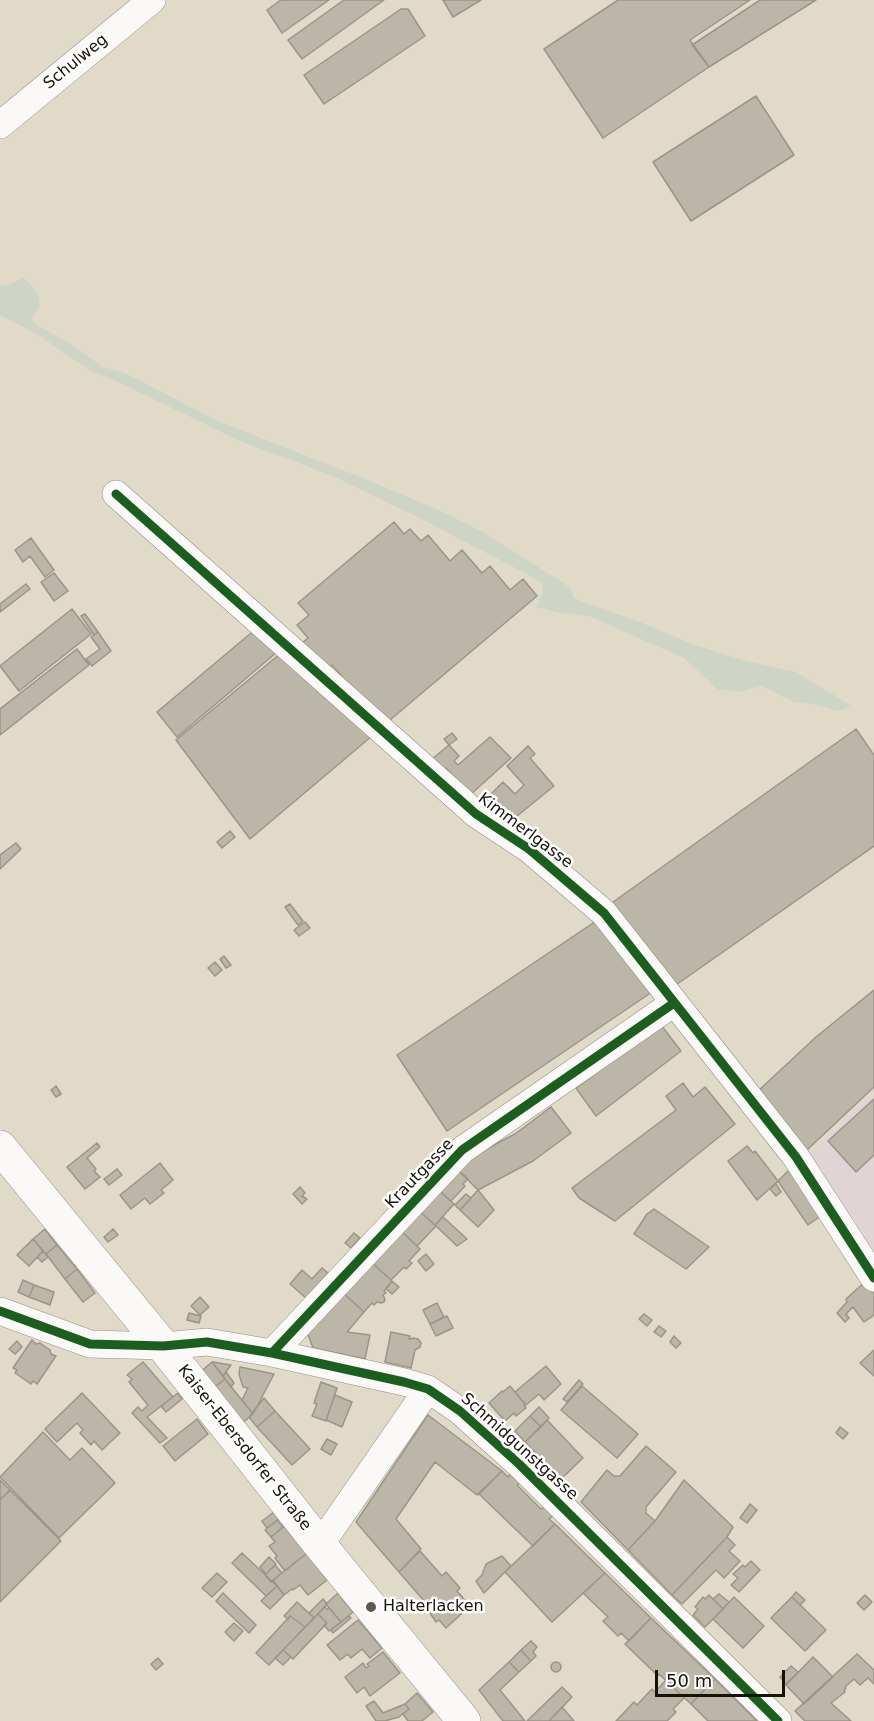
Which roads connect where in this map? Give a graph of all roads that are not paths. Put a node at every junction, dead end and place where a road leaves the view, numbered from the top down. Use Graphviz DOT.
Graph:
graph roads {
  1 [pos="152,0"];
  2 [pos="0,125"];
  3 [pos="116,494"];
  4 [pos="674,1003"];
  5 [pos="0,1147"];
  6 [pos="874,1278"];
  7 [pos="0,1311"];
  8 [pos="163,1346"];
  9 [pos="272,1353"];
  10 [pos="428,1389"];
  11 [pos="320,1545"];
  12 [pos="464,1721"];
  13 [pos="778,1721"];
  1 -- 2 [label="street, Schulweg"];
  3 -- 4 [label="street, Kimmerlgasse"];
  4 -- 6 [label="street, Kimmerlgasse"];
  4 -- 9 [label="street, Krautgasse"];
  5 -- 8 [label="main road, Kaiser-Ebersdorfer Straße"];
  7 -- 8 [label="street, Schmidgunstgasse"];
  8 -- 9 [label="street, Schmidgunstgasse"];
  8 -- 11 [label="main road, Kaiser-Ebersdorfer Straße"];
  9 -- 10 [label="street, Schmidgunstgasse"];
  10 -- 11 [label="street"];
  10 -- 13 [label="street, Schmidgunstgasse"];
  11 -- 12 [label="main road, Kaiser-Ebersdorfer Straße"];
}
